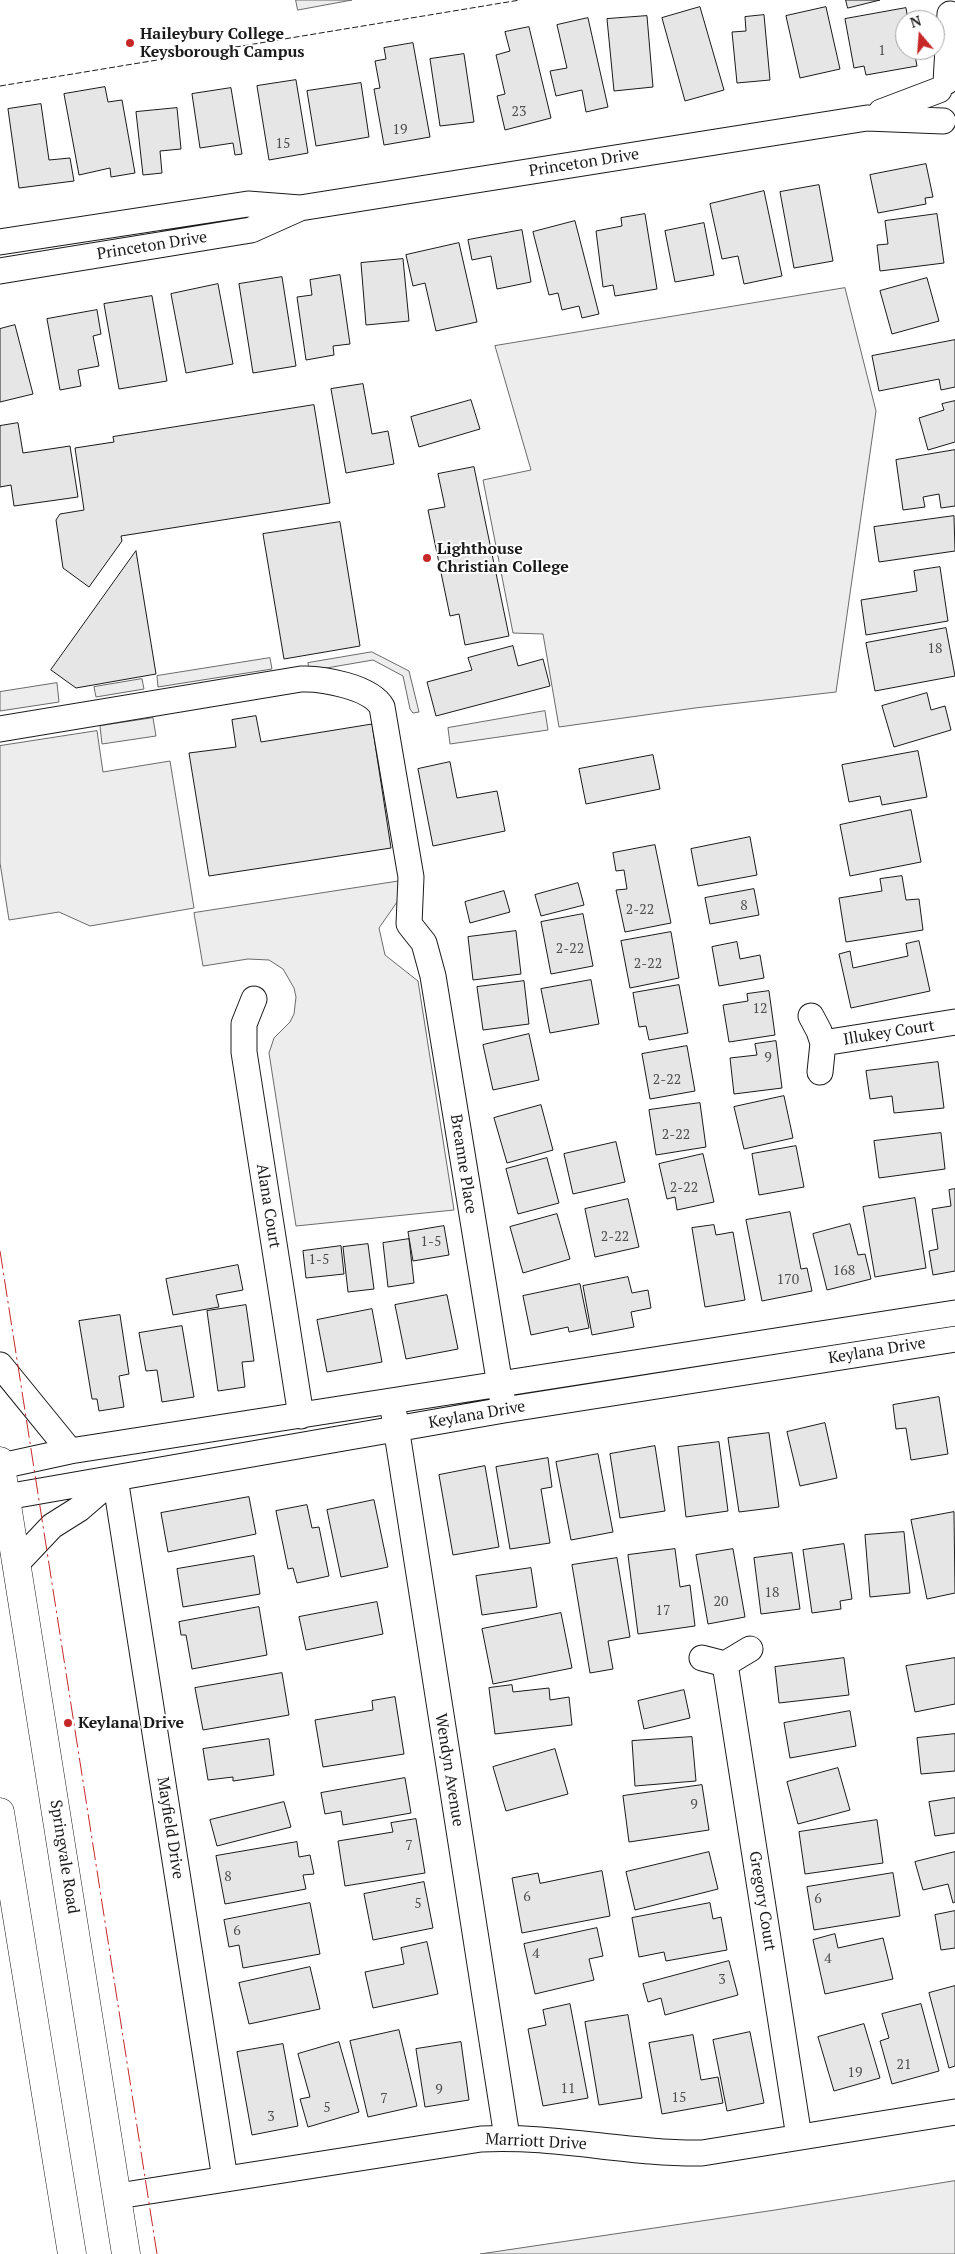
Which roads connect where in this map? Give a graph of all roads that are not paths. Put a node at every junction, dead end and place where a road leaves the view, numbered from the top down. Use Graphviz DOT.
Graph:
graph roads {
  1 [pos="951,15"];
  2 [pos="947,83"];
  3 [pos="867,118"];
  4 [pos="951,126"];
  5 [pos="300,208"];
  6 [pos="143,220"];
  7 [pos="0,242"];
  8 [pos="147,248"];
  9 [pos="0,271"];
  10 [pos="0,729"];
  11 [pos="254,999"];
  12 [pos="811,1016"];
  13 [pos="955,1022"];
  14 [pos="823,1043"];
  15 [pos="820,1072"];
  16 [pos="955,1313"];
  17 [pos="955,1339"];
  18 [pos="0,1365"];
  19 [pos="499,1383"];
  20 [pos="392,1402"];
  21 [pos="504,1410"];
  22 [pos="301,1416"];
  23 [pos="396,1429"];
  24 [pos="70,1451"];
  25 [pos="0,1465"];
  26 [pos="115,1478"];
  27 [pos="3,1497"];
  28 [pos="18,1562"];
  29 [pos="750,1648"];
  30 [pos="0,1812"];
  31 [pos="955,2112"];
  32 [pos="507,2137"];
  33 [pos="799,2138"];
  34 [pos="225,2179"];
  35 [pos="118,2196"];
  36 [pos="72,2254"];
  37 [pos="126,2254"];
  1 -- 2 [label="street"];
  2 -- 3 [label="street, Princeton Drive"];
  2 -- 4 [label="street"];
  3 -- 4 [label="street, Princeton Drive"];
  3 -- 5 [label="street, Princeton Drive"];
  5 -- 6 [label="street, Princeton Drive"];
  5 -- 8 [label="street, Princeton Drive"];
  6 -- 7 [label="street, Princeton Drive"];
  6 -- 8 [label="street"];
  8 -- 9 [label="street, Princeton Drive"];
  10 -- 19 [label="street, Breanne Place"];
  11 -- 22 [label="street, Alana Court"];
  12 -- 14 [label="street, Illukey Court"];
  13 -- 14 [label="street, Illukey Court"];
  14 -- 15 [label="street, Illukey Court"];
  16 -- 19 [label="street, Keylana Drive"];
  17 -- 21 [label="street, Keylana Drive"];
  18 -- 24 [label="street"];
  19 -- 20 [label="street, Keylana Drive"];
  19 -- 21 [label="street, Breanne Place"];
  20 -- 22 [label="street, Keylana Drive"];
  20 -- 23 [label="street, Wendyn Avenue"];
  21 -- 23 [label="street, Keylana Drive"];
  22 -- 24 [label="street, Keylana Drive"];
  23 -- 26 [label="street, Keylana Drive"];
  23 -- 32 [label="street, Wendyn Avenue"];
  24 -- 25 [label="street, Keylana Drive"];
  25 -- 27 [label="highway, Springvale Road"];
  26 -- 27 [label="street, Keylana Drive"];
  26 -- 28 [label="street"];
  26 -- 34 [label="street, Mayfield Drive"];
  27 -- 28 [label="highway, Springvale Road"];
  28 -- 35 [label="highway, Springvale Road"];
  29 -- 33 [label="street, Gregory Court"];
  30 -- 36 [label="highway"];
  31 -- 33 [label="street, Marriott Drive"];
  32 -- 33 [label="street, Marriott Drive"];
  32 -- 34 [label="street, Marriott Drive"];
  34 -- 35 [label="street, Marriott Drive"];
  35 -- 37 [label="highway, Springvale Road"];
}
